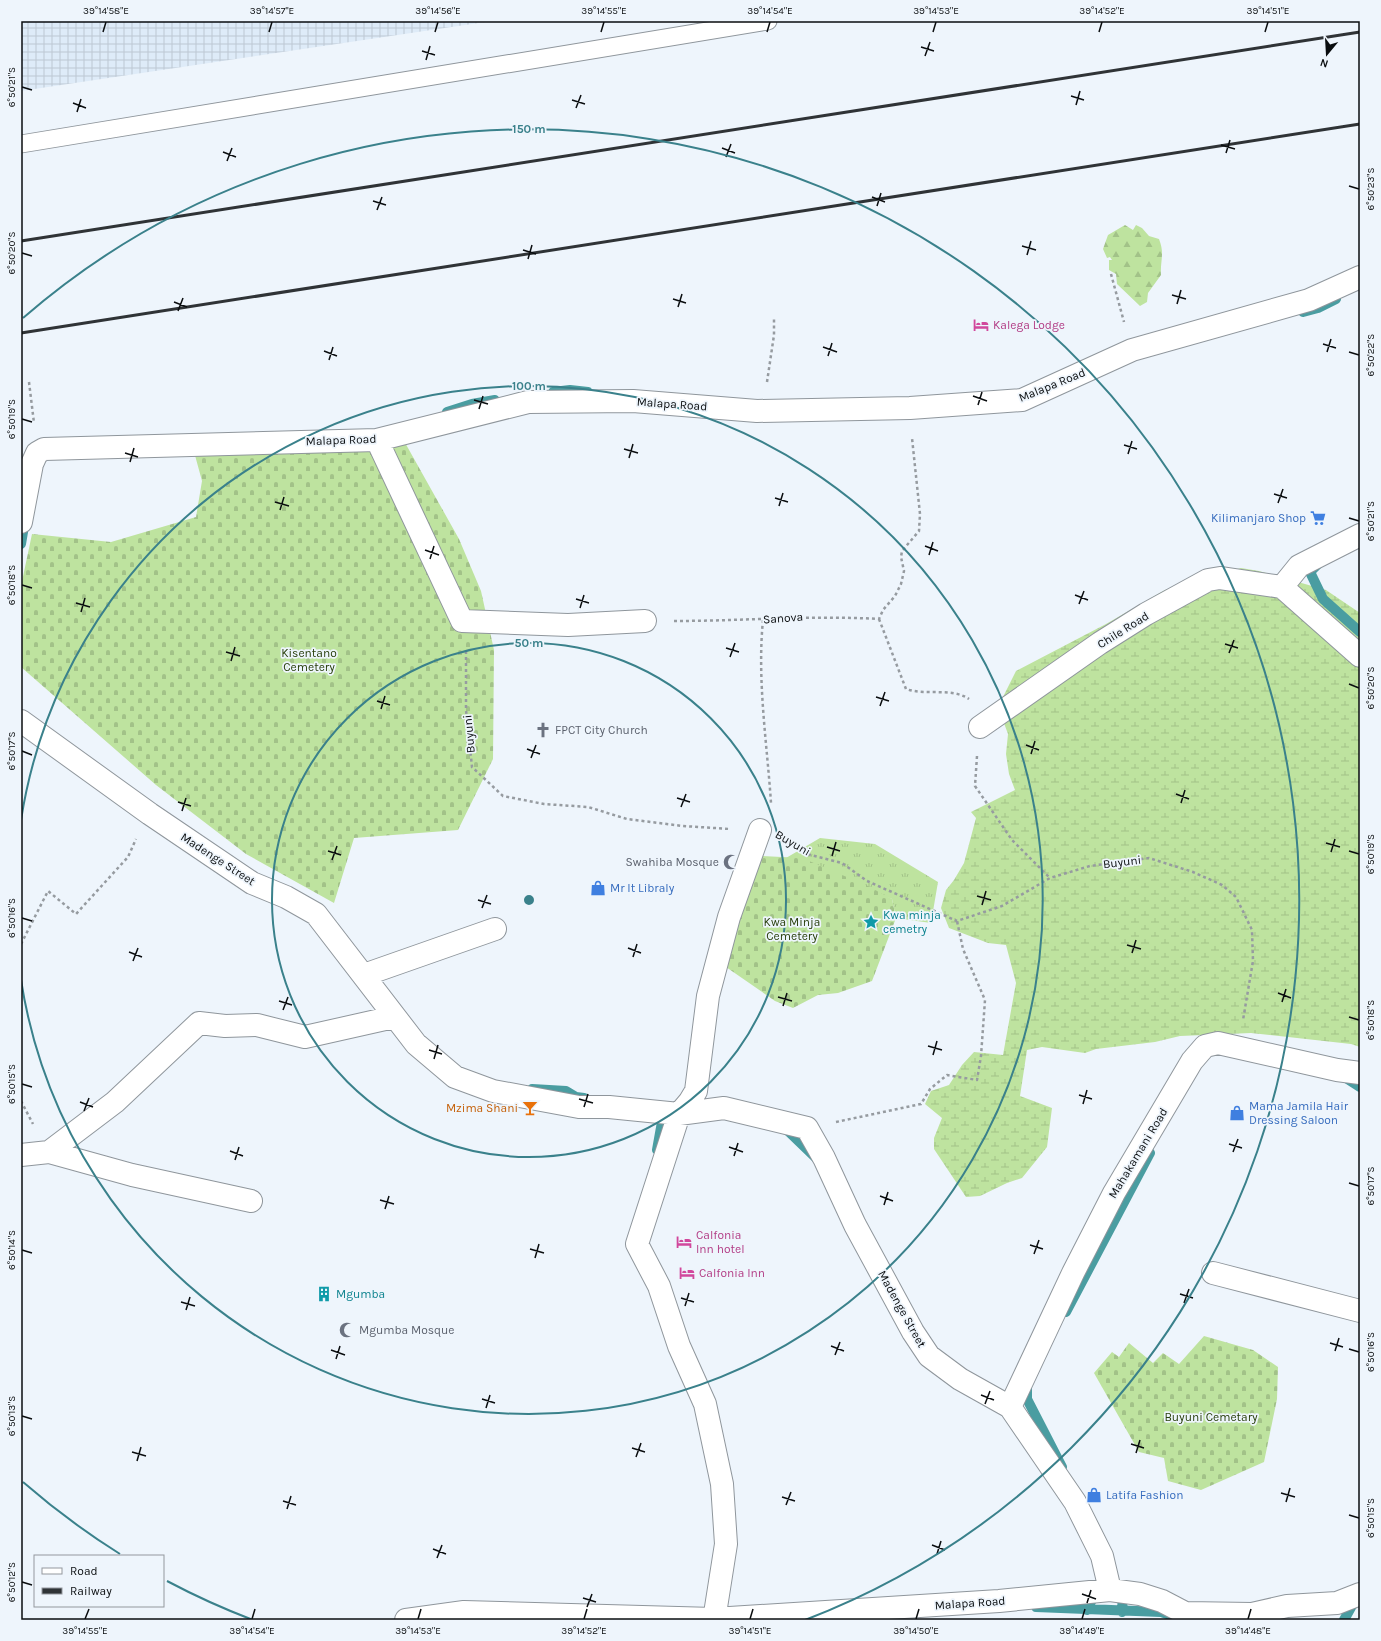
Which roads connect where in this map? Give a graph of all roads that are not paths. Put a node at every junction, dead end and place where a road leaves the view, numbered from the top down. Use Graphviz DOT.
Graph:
graph roads {
  1 [pos="768,21"];
  2 [pos="21,144"];
  3 [pos="1360,277"];
  4 [pos="377,440"];
  5 [pos="21,522"];
  6 [pos="1360,536"];
  7 [pos="1282,587"];
  8 [pos="645,621"];
  9 [pos="1360,656"];
  10 [pos="21,721"];
  11 [pos="980,727"];
  12 [pos="767,831"];
  13 [pos="494,929"];
  14 [pos="364,975"];
  15 [pos="394,1017"];
  16 [pos="1360,1073"];
  17 [pos="679,1114"];
  18 [pos="49,1152"];
  19 [pos="21,1155"];
  20 [pos="251,1201"];
  21 [pos="1213,1273"];
  22 [pos="1360,1311"];
  23 [pos="1010,1407"];
  24 [pos="1110,1590"];
  25 [pos="1360,1594"];
  26 [pos="1188,1616"];
  27 [pos="714,1619"];
  28 [pos="406,1620"];
  1 -- 2 [label="lane"];
  3 -- 4 [label="street, Malapa Road"];
  4 -- 5 [label="street, Malapa Road"];
  4 -- 8 [label="street"];
  6 -- 7 [label="street"];
  7 -- 9 [label="street"];
  7 -- 11 [label="street, Chile Road"];
  10 -- 14 [label="street, Madenge Street"];
  12 -- 17 [label="street"];
  13 -- 14 [label="street"];
  14 -- 15 [label="street, Madenge Street"];
  15 -- 17 [label="street, Madenge Street"];
  15 -- 18 [label="street"];
  16 -- 23 [label="street, Mahakamani Road"];
  17 -- 23 [label="street, Madenge Street"];
  17 -- 27 [label="street"];
  18 -- 19 [label="street"];
  18 -- 20 [label="street"];
  21 -- 22 [label="street"];
  23 -- 24 [label="street, Madenge Street"];
  24 -- 26 [label="street, Malapa Road"];
  24 -- 27 [label="street, Malapa Road"];
  25 -- 26 [label="street"];
  27 -- 28 [label="street, Malapa Road"];
}
